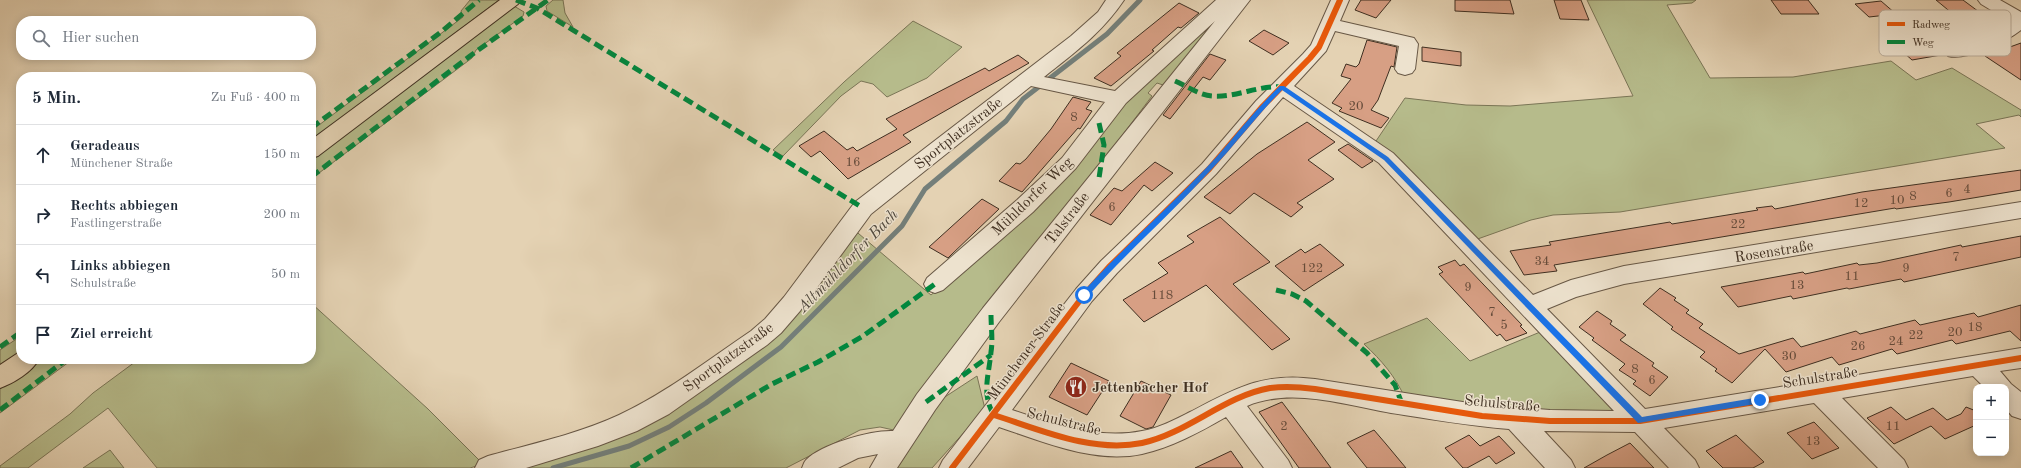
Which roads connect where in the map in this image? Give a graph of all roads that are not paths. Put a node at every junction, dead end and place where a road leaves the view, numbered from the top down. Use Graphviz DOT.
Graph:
graph roads {
  1 [pos="512,0"];
  2 [pos="1115,0"];
  3 [pos="1227,0"];
  4 [pos="1241,0"];
  5 [pos="1340,0"];
  6 [pos="1987,0"];
  7 [pos="2004,10"];
  8 [pos="2011,14"];
  9 [pos="2021,20"];
  10 [pos="1329,24"];
  11 [pos="2011,31"];
  12 [pos="1405,69"];
  13 [pos="1030,80"];
  14 [pos="1282,87"];
  15 [pos="1119,98"];
  16 [pos="316,147"];
  17 [pos="2021,210"];
  18 [pos="935,284"];
  19 [pos="1530,306"];
  20 [pos="2021,358"];
  21 [pos="20,364"];
  22 [pos="1978,365"];
  23 [pos="0,378"];
  24 [pos="1997,384"];
  25 [pos="1818,390"];
  26 [pos="2009,397"];
  27 [pos="1231,404"];
  28 [pos="2021,408"];
  29 [pos="994,416"];
  30 [pos="1516,419"];
  31 [pos="1640,421"];
  32 [pos="900,442"];
  33 [pos="488,468"];
  34 [pos="815,468"];
  35 [pos="883,468"];
  36 [pos="952,468"];
  37 [pos="1279,468"];
  38 [pos="1562,468"];
  39 [pos="1686,468"];
  40 [pos="1895,468"];
  1 -- 16 [label="main road"];
  2 -- 13 [label="street, Sportplatzstraße"];
  3 -- 15 [label="street, Mühldorfer Weg"];
  4 -- 32 [label="street, Talstraße"];
  5 -- 10 [label="street, Münchener Straße"];
  6 -- 7 [label="street"];
  8 -- 9 [label="street"];
  9 -- 11 [label="street"];
  10 -- 12 [label="street"];
  10 -- 14 [label="street, Münchener Straße"];
  13 -- 15 [label="street"];
  13 -- 33 [label="street, Sportplatzstraße"];
  14 -- 19 [label="street"];
  14 -- 29 [label="street, Münchener Straße"];
  15 -- 18 [label="street, Mühldorfer Weg"];
  17 -- 19 [label="street, Rosenstraße"];
  19 -- 31 [label="street"];
  20 -- 22 [label="street, Schulstraße"];
  21 -- 23 [label="main road"];
  22 -- 24 [label="street"];
  22 -- 25 [label="street, Schulstraße"];
  25 -- 31 [label="street, Schulstraße"];
  25 -- 40 [label="street"];
  26 -- 28 [label="street"];
  27 -- 29 [label="street, Schulstraße"];
  27 -- 30 [label="street, Schulstraße"];
  27 -- 37 [label="street"];
  29 -- 36 [label="street, Münchener Straße"];
  30 -- 31 [label="street, Schulstraße"];
  30 -- 38 [label="street"];
  31 -- 39 [label="street"];
  32 -- 34 [label="street"];
  32 -- 35 [label="street, Talstraße"];
}
